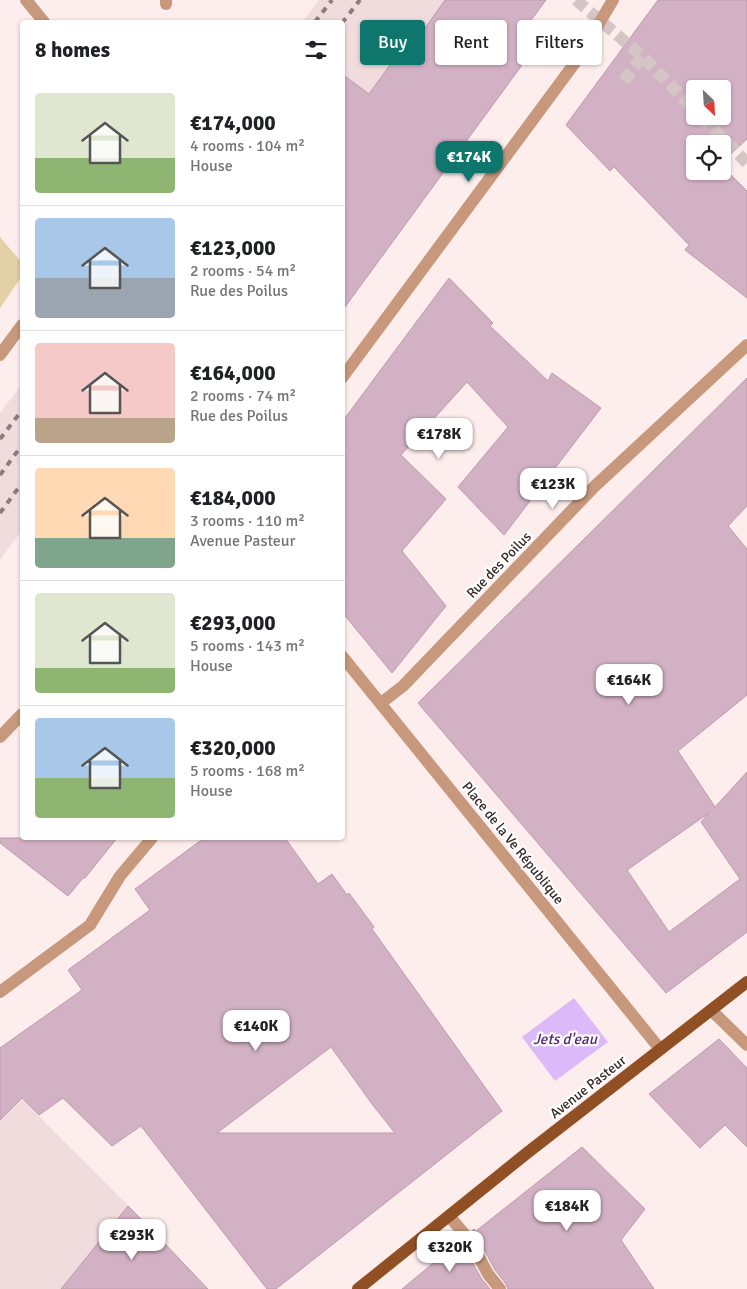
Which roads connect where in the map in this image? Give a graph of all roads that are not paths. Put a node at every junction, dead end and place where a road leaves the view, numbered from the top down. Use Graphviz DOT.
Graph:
graph roads {
  1 [pos="26,0"];
  2 [pos="613,0"];
  3 [pos="42,20"];
  4 [pos="20,328"];
  5 [pos="747,345"];
  6 [pos="0,355"];
  7 [pos="345,374"];
  8 [pos="345,660"];
  9 [pos="381,703"];
  10 [pos="20,716"];
  11 [pos="0,737"];
  12 [pos="150,840"];
  13 [pos="747,982"];
  14 [pos="0,992"];
  15 [pos="711,1010"];
  16 [pos="747,1045"];
  17 [pos="660,1049"];
  18 [pos="449,1216"];
  19 [pos="358,1289"];
  20 [pos="500,1289"];
  1 -- 3 [label="street"];
  2 -- 7 [label="street"];
  4 -- 6 [label="street"];
  5 -- 9 [label="street, Rue des Poilus"];
  8 -- 9 [label="street, Place de la Ve République"];
  9 -- 17 [label="street, Place de la Ve République"];
  10 -- 11 [label="street"];
  12 -- 14 [label="street"];
  13 -- 15 [label="main road, Avenue Pasteur"];
  15 -- 16 [label="street"];
  15 -- 17 [label="main road, Avenue Pasteur"];
  17 -- 18 [label="main road, Avenue Pasteur"];
  18 -- 19 [label="main road, Avenue Pasteur"];
  18 -- 20 [label="street"];
}
